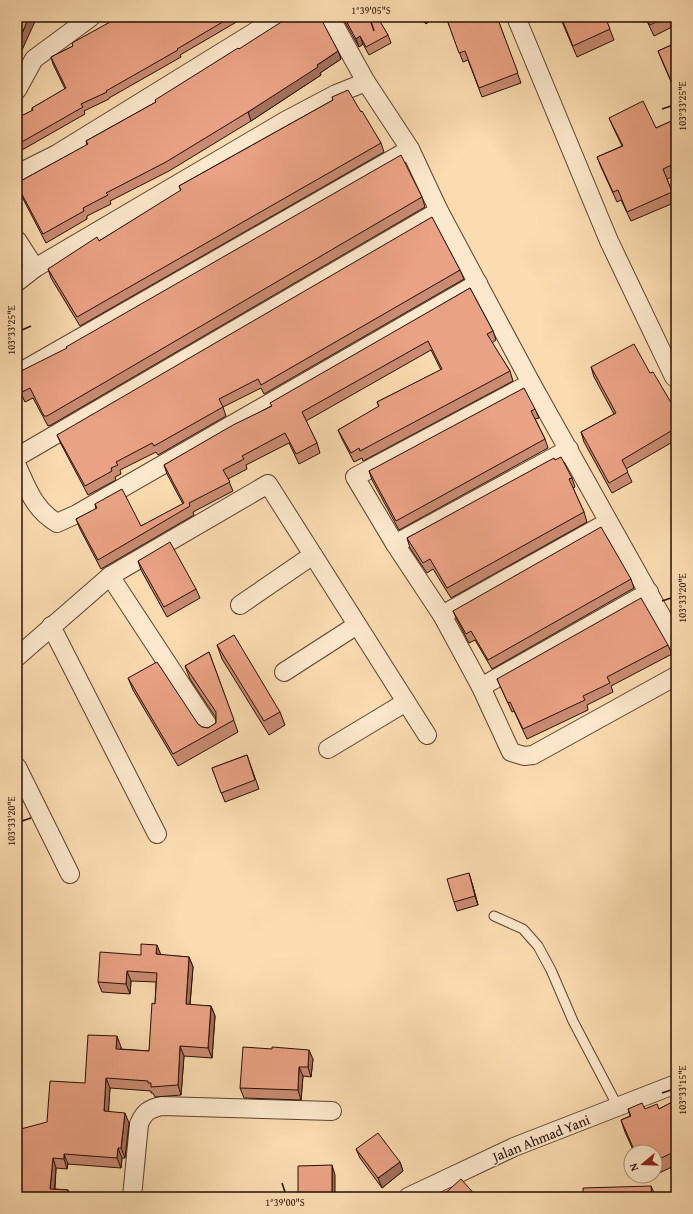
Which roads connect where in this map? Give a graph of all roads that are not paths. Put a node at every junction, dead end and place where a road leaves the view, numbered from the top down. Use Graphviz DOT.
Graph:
graph roads {
  1 [pos="91,17"];
  2 [pos="279,17"];
  3 [pos="330,17"];
  4 [pos="516,17"];
  5 [pos="366,82"];
  6 [pos="17,90"];
  7 [pos="410,149"];
  8 [pos="17,174"];
  9 [pos="439,211"];
  10 [pos="17,240"];
  11 [pos="35,268"];
  12 [pos="17,282"];
  13 [pos="478,282"];
  14 [pos="17,374"];
  15 [pos="674,377"];
  16 [pos="531,383"];
  17 [pos="569,449"];
  18 [pos="17,457"];
  19 [pos="17,466"];
  20 [pos="608,522"];
  21 [pos="395,544"];
  22 [pos="313,555"];
  23 [pos="110,576"];
  24 [pos="649,592"];
  25 [pos="240,605"];
  26 [pos="442,615"];
  27 [pos="358,625"];
  28 [pos="51,626"];
  29 [pos="676,642"];
  30 [pos="17,657"];
  31 [pos="284,672"];
  32 [pos="676,676"];
  33 [pos="481,687"];
  34 [pos="406,702"];
  35 [pos="211,730"];
  36 [pos="427,735"];
  37 [pos="328,749"];
  38 [pos="17,767"];
  39 [pos="157,834"];
  40 [pos="70,874"];
  41 [pos="494,916"];
  42 [pos="676,1084"];
  43 [pos="618,1107"];
  44 [pos="332,1111"];
  45 [pos="132,1197"];
  46 [pos="408,1197"];
  1 -- 6 [label="street"];
  2 -- 8 [label="street"];
  3 -- 5 [label="street"];
  4 -- 15 [label="street"];
  5 -- 7 [label="street"];
  5 -- 11 [label="street"];
  7 -- 9 [label="street"];
  7 -- 14 [label="street"];
  9 -- 13 [label="street"];
  9 -- 18 [label="street"];
  10 -- 11 [label="street"];
  11 -- 12 [label="street"];
  13 -- 16 [label="street"];
  13 -- 19 [label="street"];
  16 -- 17 [label="street"];
  16 -- 21 [label="street"];
  17 -- 20 [label="street"];
  17 -- 21 [label="street"];
  20 -- 24 [label="street"];
  20 -- 26 [label="street"];
  21 -- 26 [label="street"];
  22 -- 23 [label="street"];
  22 -- 25 [label="street"];
  22 -- 27 [label="street"];
  23 -- 28 [label="street"];
  23 -- 35 [label="street"];
  24 -- 29 [label="street"];
  24 -- 33 [label="street"];
  26 -- 33 [label="street"];
  27 -- 31 [label="street"];
  27 -- 34 [label="street"];
  28 -- 30 [label="street"];
  28 -- 39 [label="street"];
  32 -- 33 [label="street"];
  34 -- 36 [label="street"];
  34 -- 37 [label="street"];
  38 -- 40 [label="street"];
  41 -- 43 [label="lane"];
  42 -- 43 [label="street, Jalan Ahmad Yani"];
  43 -- 46 [label="street, Jalan Ahmad Yani"];
  44 -- 45 [label="street"];
}
